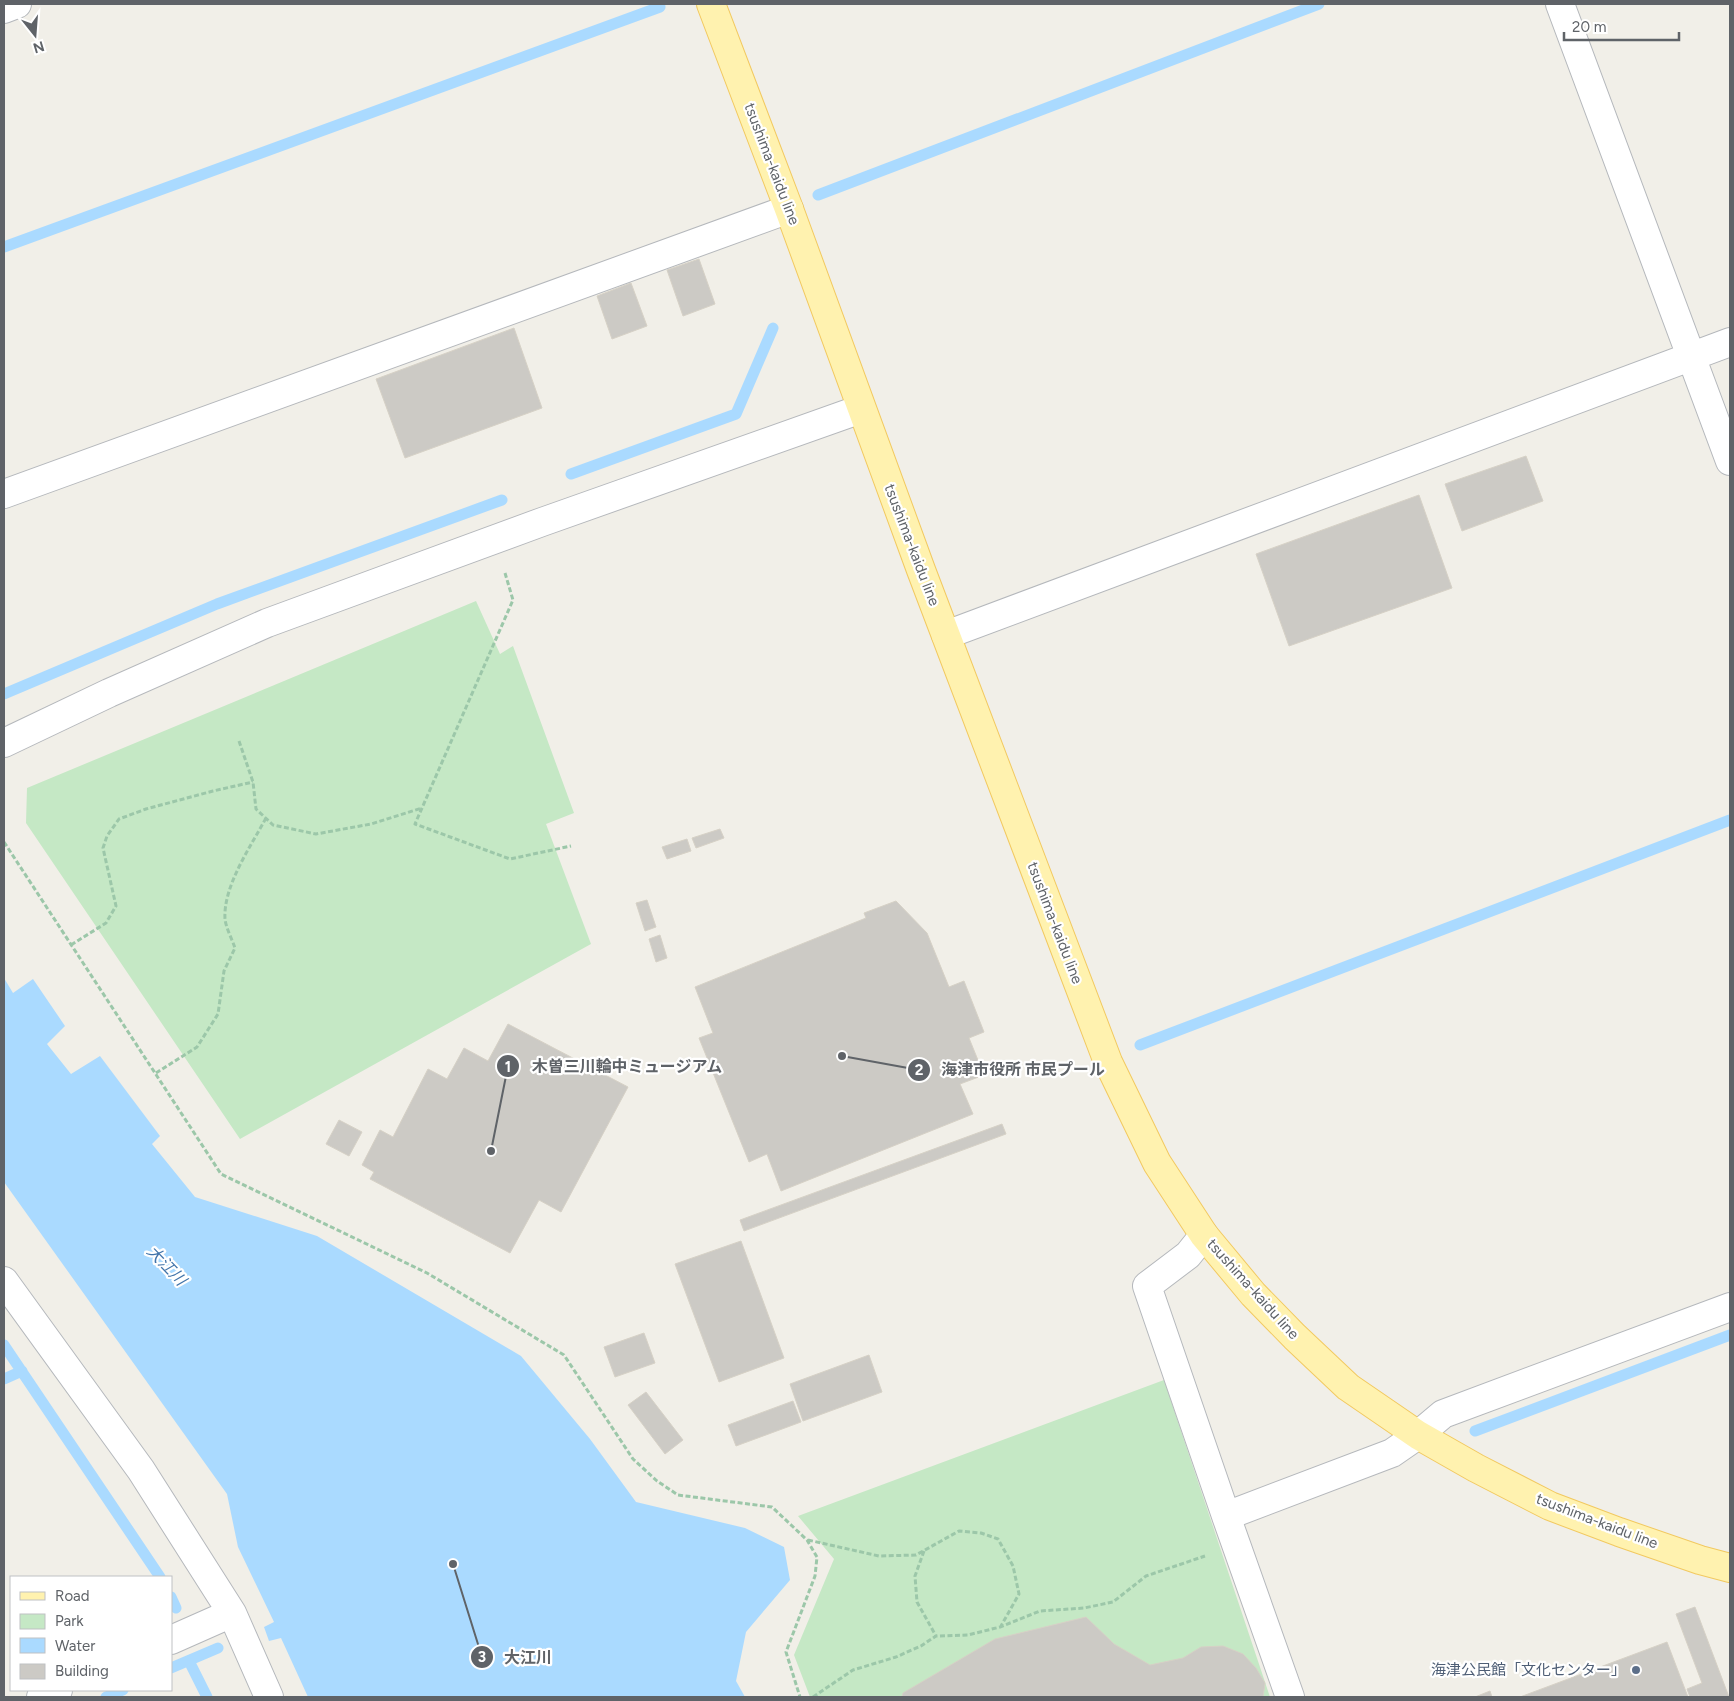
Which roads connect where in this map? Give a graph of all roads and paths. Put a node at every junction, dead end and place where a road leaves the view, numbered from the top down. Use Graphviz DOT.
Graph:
graph roads {
  1 [pos="17,4"];
  2 [pos="711,4"];
  3 [pos="1560,4"];
  4 [pos="4,9"];
  5 [pos="789,209"];
  6 [pos="1730,342"];
  7 [pos="1691,356"];
  8 [pos="862,409"];
  9 [pos="1730,461"];
  10 [pos="4,494"];
  11 [pos="504,569"];
  12 [pos="946,635"];
  13 [pos="239,741"];
  14 [pos="4,744"];
  15 [pos="253,782"];
  16 [pos="423,808"];
  17 [pos="266,818"];
  18 [pos="4,842"];
  19 [pos="572,846"];
  20 [pos="71,944"];
  21 [pos="156,1074"];
  22 [pos="1204,1235"];
  23 [pos="4,1281"];
  24 [pos="1730,1307"];
  25 [pos="1418,1435"];
  26 [pos="1226,1516"];
  27 [pos="807,1540"];
  28 [pos="1237,1545"];
  29 [pos="925,1550"];
  30 [pos="1730,1568"];
  31 [pos="232,1613"];
  32 [pos="1000,1627"];
  33 [pos="936,1636"];
  34 [pos="172,1640"];
  35 [pos="56,1691"];
  36 [pos="41,1697"];
  37 [pos="269,1697"];
  38 [pos="800,1697"];
  39 [pos="813,1697"];
  40 [pos="1290,1697"];
  1 -- 4 [label="street"];
  2 -- 5 [label="main road, tsushima-kaidu line"];
  3 -- 7 [label="street"];
  5 -- 8 [label="main road, tsushima-kaidu line"];
  5 -- 10 [label="street"];
  6 -- 7 [label="street"];
  7 -- 9 [label="street"];
  7 -- 12 [label="street"];
  8 -- 12 [label="main road, tsushima-kaidu line"];
  8 -- 14 [label="street"];
  11 -- 16 [label="path"];
  12 -- 22 [label="main road, tsushima-kaidu line"];
  13 -- 15 [label="path"];
  15 -- 17 [label="path"];
  15 -- 20 [label="path"];
  16 -- 17 [label="path"];
  16 -- 19 [label="path"];
  17 -- 21 [label="path"];
  18 -- 20 [label="path"];
  20 -- 21 [label="path"];
  21 -- 27 [label="path"];
  22 -- 25 [label="main road, tsushima-kaidu line"];
  22 -- 26 [label="street"];
  23 -- 31 [label="street"];
  24 -- 25 [label="street"];
  25 -- 26 [label="street"];
  25 -- 30 [label="main road, tsushima-kaidu line"];
  26 -- 28 [label="street"];
  27 -- 29 [label="path"];
  27 -- 38 [label="path"];
  28 -- 32 [label="path"];
  28 -- 40 [label="street"];
  29 -- 32 [label="path"];
  29 -- 33 [label="path"];
  31 -- 34 [label="street"];
  31 -- 37 [label="street"];
  32 -- 33 [label="path"];
  33 -- 39 [label="path"];
  35 -- 36 [label="street"];
}
